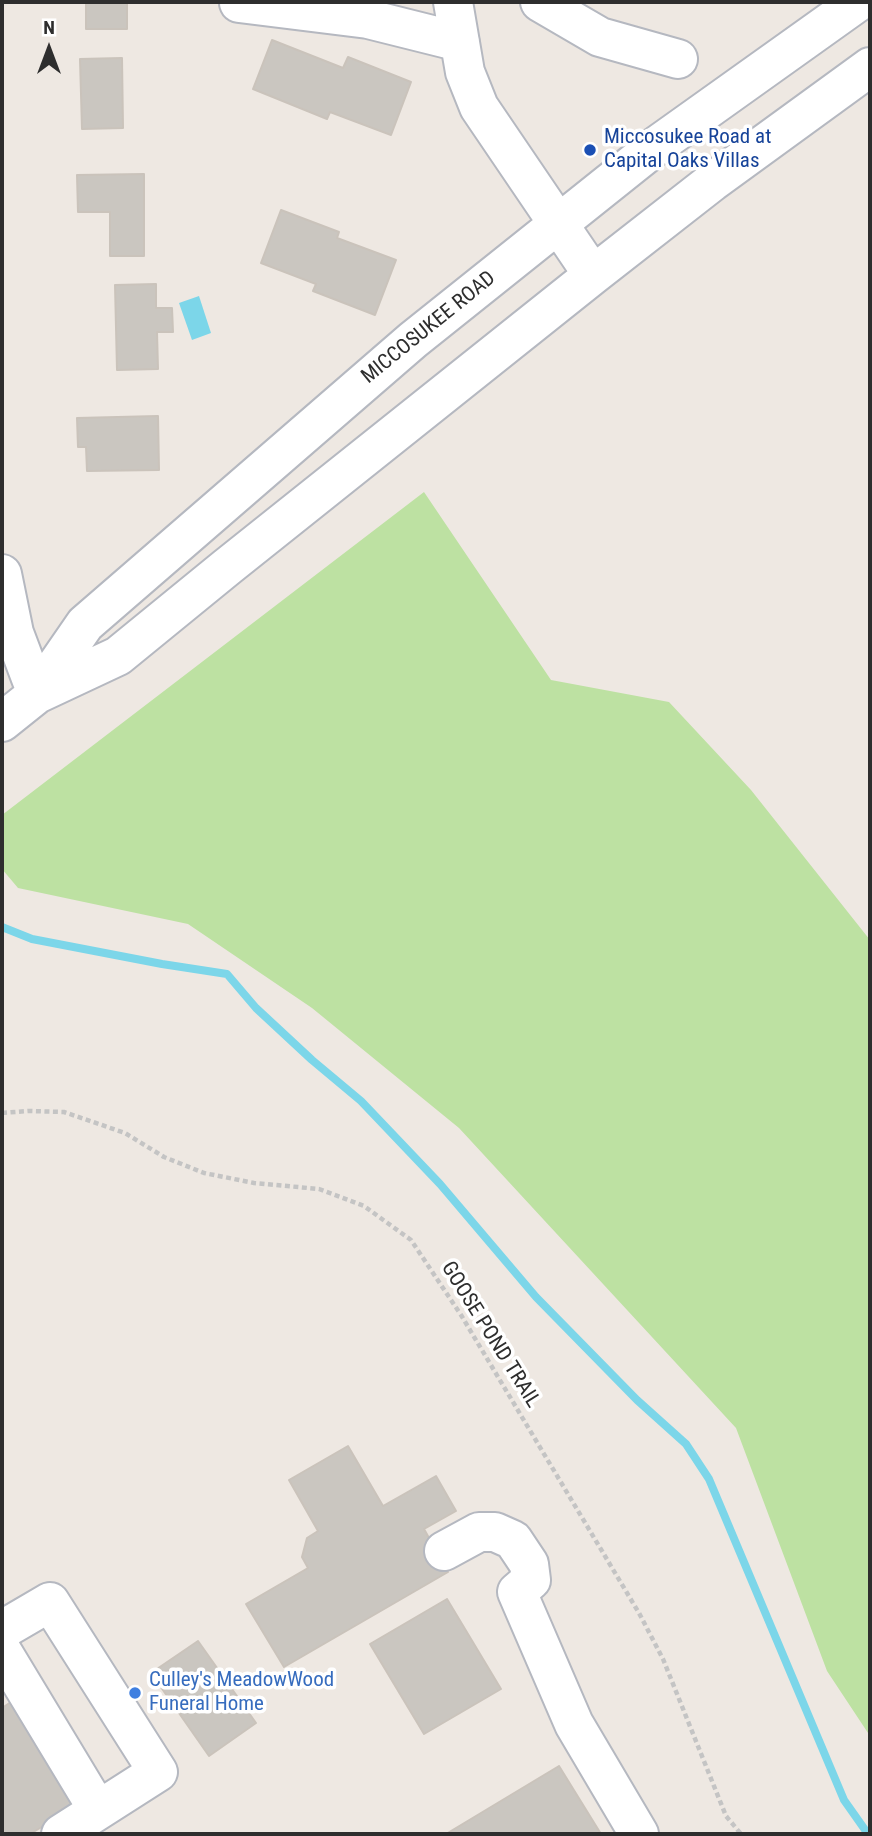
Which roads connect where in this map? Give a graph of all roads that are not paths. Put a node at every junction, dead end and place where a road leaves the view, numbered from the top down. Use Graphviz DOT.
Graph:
graph roads {
  1 [pos="453,2"];
  2 [pos="540,2"];
  3 [pos="858,2"];
  4 [pos="239,3"];
  5 [pos="460,42"];
  6 [pos="678,59"];
  7 [pos="870,67"];
  8 [pos="558,224"];
  9 [pos="593,275"];
  10 [pos="2,574"];
  11 [pos="37,694"];
  12 [pos="2,722"];
  13 [pos="444,1551"];
  14 [pos="2,1630"];
  15 [pos="2,1651"];
  16 [pos="98,1810"];
  17 [pos="61,1834"];
  18 [pos="639,1834"];
  1 -- 5 [label="street"];
  2 -- 6 [label="street"];
  3 -- 8 [label="street, MICCOSUKEE ROAD"];
  4 -- 5 [label="street"];
  5 -- 8 [label="street"];
  7 -- 9 [label="street, MICCOSUKEE ROAD"];
  8 -- 9 [label="street"];
  8 -- 11 [label="street, MICCOSUKEE ROAD"];
  9 -- 11 [label="street, MICCOSUKEE ROAD"];
  10 -- 11 [label="street"];
  11 -- 12 [label="street, MICCOSUKEE ROAD"];
  13 -- 18 [label="street"];
  14 -- 16 [label="street"];
  15 -- 16 [label="street"];
  16 -- 17 [label="street"];
}
